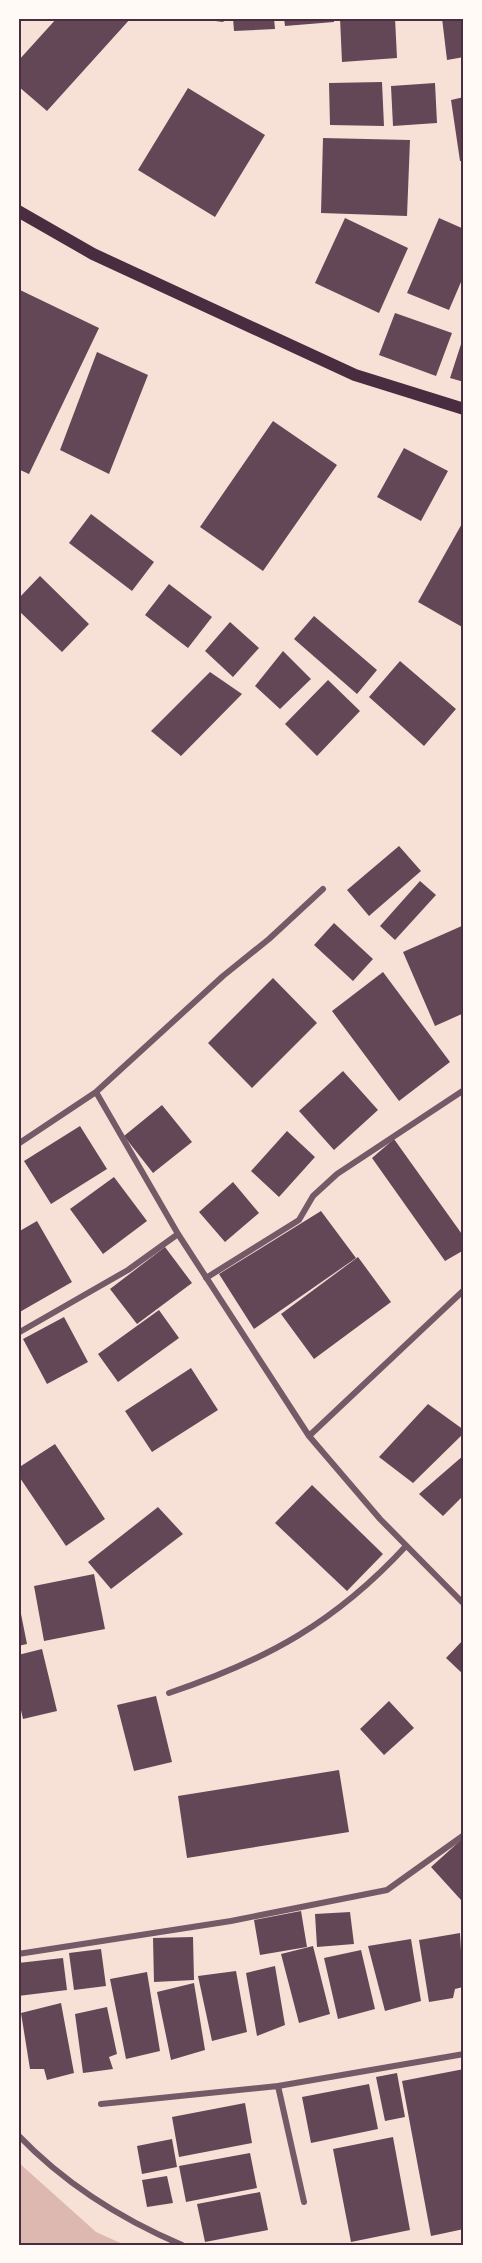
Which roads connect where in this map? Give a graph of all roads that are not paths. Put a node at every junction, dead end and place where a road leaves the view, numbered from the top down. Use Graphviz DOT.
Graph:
graph roads {
  1 [pos="216,18"];
  2 [pos="222,19"];
  3 [pos="18,211"];
  4 [pos="464,409"];
  5 [pos="323,889"];
  6 [pos="464,1090"];
  7 [pos="96,1092"];
  8 [pos="18,1144"];
  9 [pos="178,1234"];
  10 [pos="206,1278"];
  11 [pos="464,1290"];
  12 [pos="18,1333"];
  13 [pos="309,1436"];
  14 [pos="406,1546"];
  15 [pos="464,1604"];
  16 [pos="170,1693"];
  17 [pos="464,1834"];
  18 [pos="18,1954"];
  19 [pos="464,2054"];
  20 [pos="278,2086"];
  21 [pos="101,2104"];
  22 [pos="18,2134"];
  23 [pos="304,2202"];
  24 [pos="182,2245"];
  1 -- 2 [label="street"];
  3 -- 4 [label="main road"];
  5 -- 7 [label="street"];
  6 -- 10 [label="street"];
  7 -- 8 [label="street"];
  7 -- 9 [label="street"];
  9 -- 10 [label="street"];
  9 -- 12 [label="street"];
  10 -- 13 [label="street"];
  11 -- 13 [label="street"];
  13 -- 14 [label="street"];
  14 -- 15 [label="street"];
  14 -- 16 [label="street"];
  17 -- 18 [label="street"];
  19 -- 20 [label="street"];
  20 -- 21 [label="street"];
  20 -- 23 [label="street"];
  22 -- 24 [label="street"];
}
